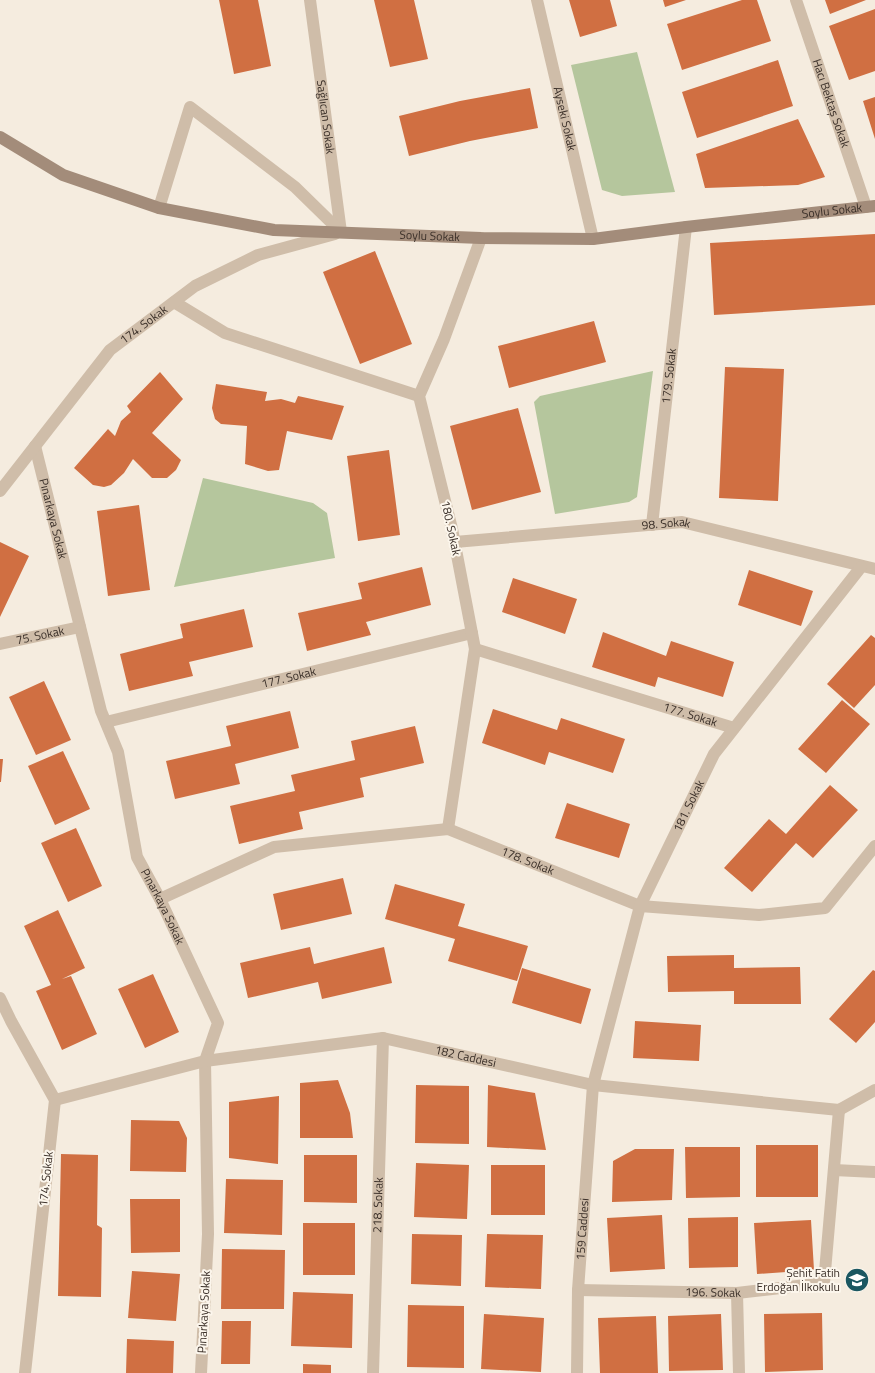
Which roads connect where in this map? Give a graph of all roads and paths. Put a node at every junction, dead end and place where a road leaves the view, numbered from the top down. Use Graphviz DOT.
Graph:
graph roads {
  1 [pos="310,0"];
  2 [pos="537,0"];
  3 [pos="796,0"];
  4 [pos="0,137"];
  5 [pos="871,206"];
  6 [pos="159,208"];
  7 [pos="686,226"];
  8 [pos="342,232"];
  9 [pos="481,238"];
  10 [pos="593,239"];
  11 [pos="174,302"];
  12 [pos="419,396"];
  13 [pos="34,446"];
  14 [pos="0,491"];
  15 [pos="652,525"];
  16 [pos="455,542"];
  17 [pos="861,567"];
  18 [pos="875,569"];
  19 [pos="80,627"];
  20 [pos="472,633"];
  21 [pos="0,644"];
  22 [pos="475,649"];
  23 [pos="106,722"];
  24 [pos="734,728"];
  25 [pos="448,829"];
  26 [pos="875,846"];
  27 [pos="160,898"];
  28 [pos="640,906"];
  29 [pos="0,998"];
  30 [pos="383,1038"];
  31 [pos="205,1061"];
  32 [pos="593,1085"];
  33 [pos="875,1090"];
  34 [pos="55,1100"];
  35 [pos="839,1110"];
  36 [pos="834,1170"];
  37 [pos="875,1172"];
  38 [pos="578,1290"];
  39 [pos="737,1293"];
  40 [pos="25,1373"];
  41 [pos="201,1373"];
  42 [pos="373,1373"];
  43 [pos="577,1373"];
  44 [pos="739,1373"];
  1 -- 8 [label="street, Sağlıcan Sokak"];
  2 -- 10 [label="street, Ayseki Sokak"];
  3 -- 5 [label="street, Hacı Bektaş Sokak"];
  4 -- 6 [label="street, Soylu Sokak"];
  5 -- 7 [label="street, Soylu Sokak"];
  6 -- 8 [label="street, Soylu Sokak"];
  6 -- 8 [label="street"];
  7 -- 10 [label="street, Soylu Sokak"];
  7 -- 15 [label="street, 179. Sokak"];
  8 -- 9 [label="street, Soylu Sokak"];
  8 -- 11 [label="street, 174. Sokak"];
  9 -- 10 [label="street, Soylu Sokak"];
  9 -- 12 [label="street"];
  11 -- 12 [label="street"];
  11 -- 13 [label="street, 174. Sokak"];
  12 -- 16 [label="street, 180. Sokak"];
  13 -- 14 [label="street, 174. Sokak"];
  13 -- 19 [label="street, Pınarkaya Sokak"];
  15 -- 16 [label="street, 98. Sokak"];
  15 -- 17 [label="street, 98. Sokak"];
  16 -- 20 [label="street, 180. Sokak"];
  17 -- 18 [label="street, 98. Sokak"];
  17 -- 24 [label="street, 181. Sokak"];
  19 -- 21 [label="street, 75. Sokak"];
  19 -- 23 [label="street, Pınarkaya Sokak"];
  20 -- 22 [label="street, 180. Sokak"];
  20 -- 23 [label="street, 177. Sokak"];
  22 -- 24 [label="street, 177. Sokak"];
  22 -- 25 [label="street, 180. Sokak"];
  23 -- 27 [label="street, Pınarkaya Sokak"];
  24 -- 28 [label="street, 181. Sokak"];
  25 -- 27 [label="street, 178. Sokak"];
  25 -- 28 [label="street, 178. Sokak"];
  26 -- 28 [label="street, 178. Sokak"];
  27 -- 31 [label="street, Pınarkaya Sokak"];
  28 -- 32 [label="street, 181. Sokak"];
  29 -- 34 [label="street"];
  30 -- 31 [label="street, 182 Caddesi"];
  30 -- 32 [label="street, 182 Caddesi"];
  30 -- 42 [label="street, 218. Sokak"];
  31 -- 34 [label="street, 182 Caddesi"];
  31 -- 41 [label="street, Pınarkaya Sokak"];
  32 -- 35 [label="street, 182 Caddesi"];
  32 -- 38 [label="street, 159 Caddesi"];
  33 -- 35 [label="street"];
  34 -- 40 [label="street, 174. Sokak"];
  35 -- 36 [label="street, 196. Sokak"];
  36 -- 37 [label="street"];
  36 -- 39 [label="street, 196. Sokak"];
  38 -- 39 [label="street, 196. Sokak"];
  38 -- 43 [label="street, 159 Caddesi"];
  39 -- 44 [label="street"];
}
